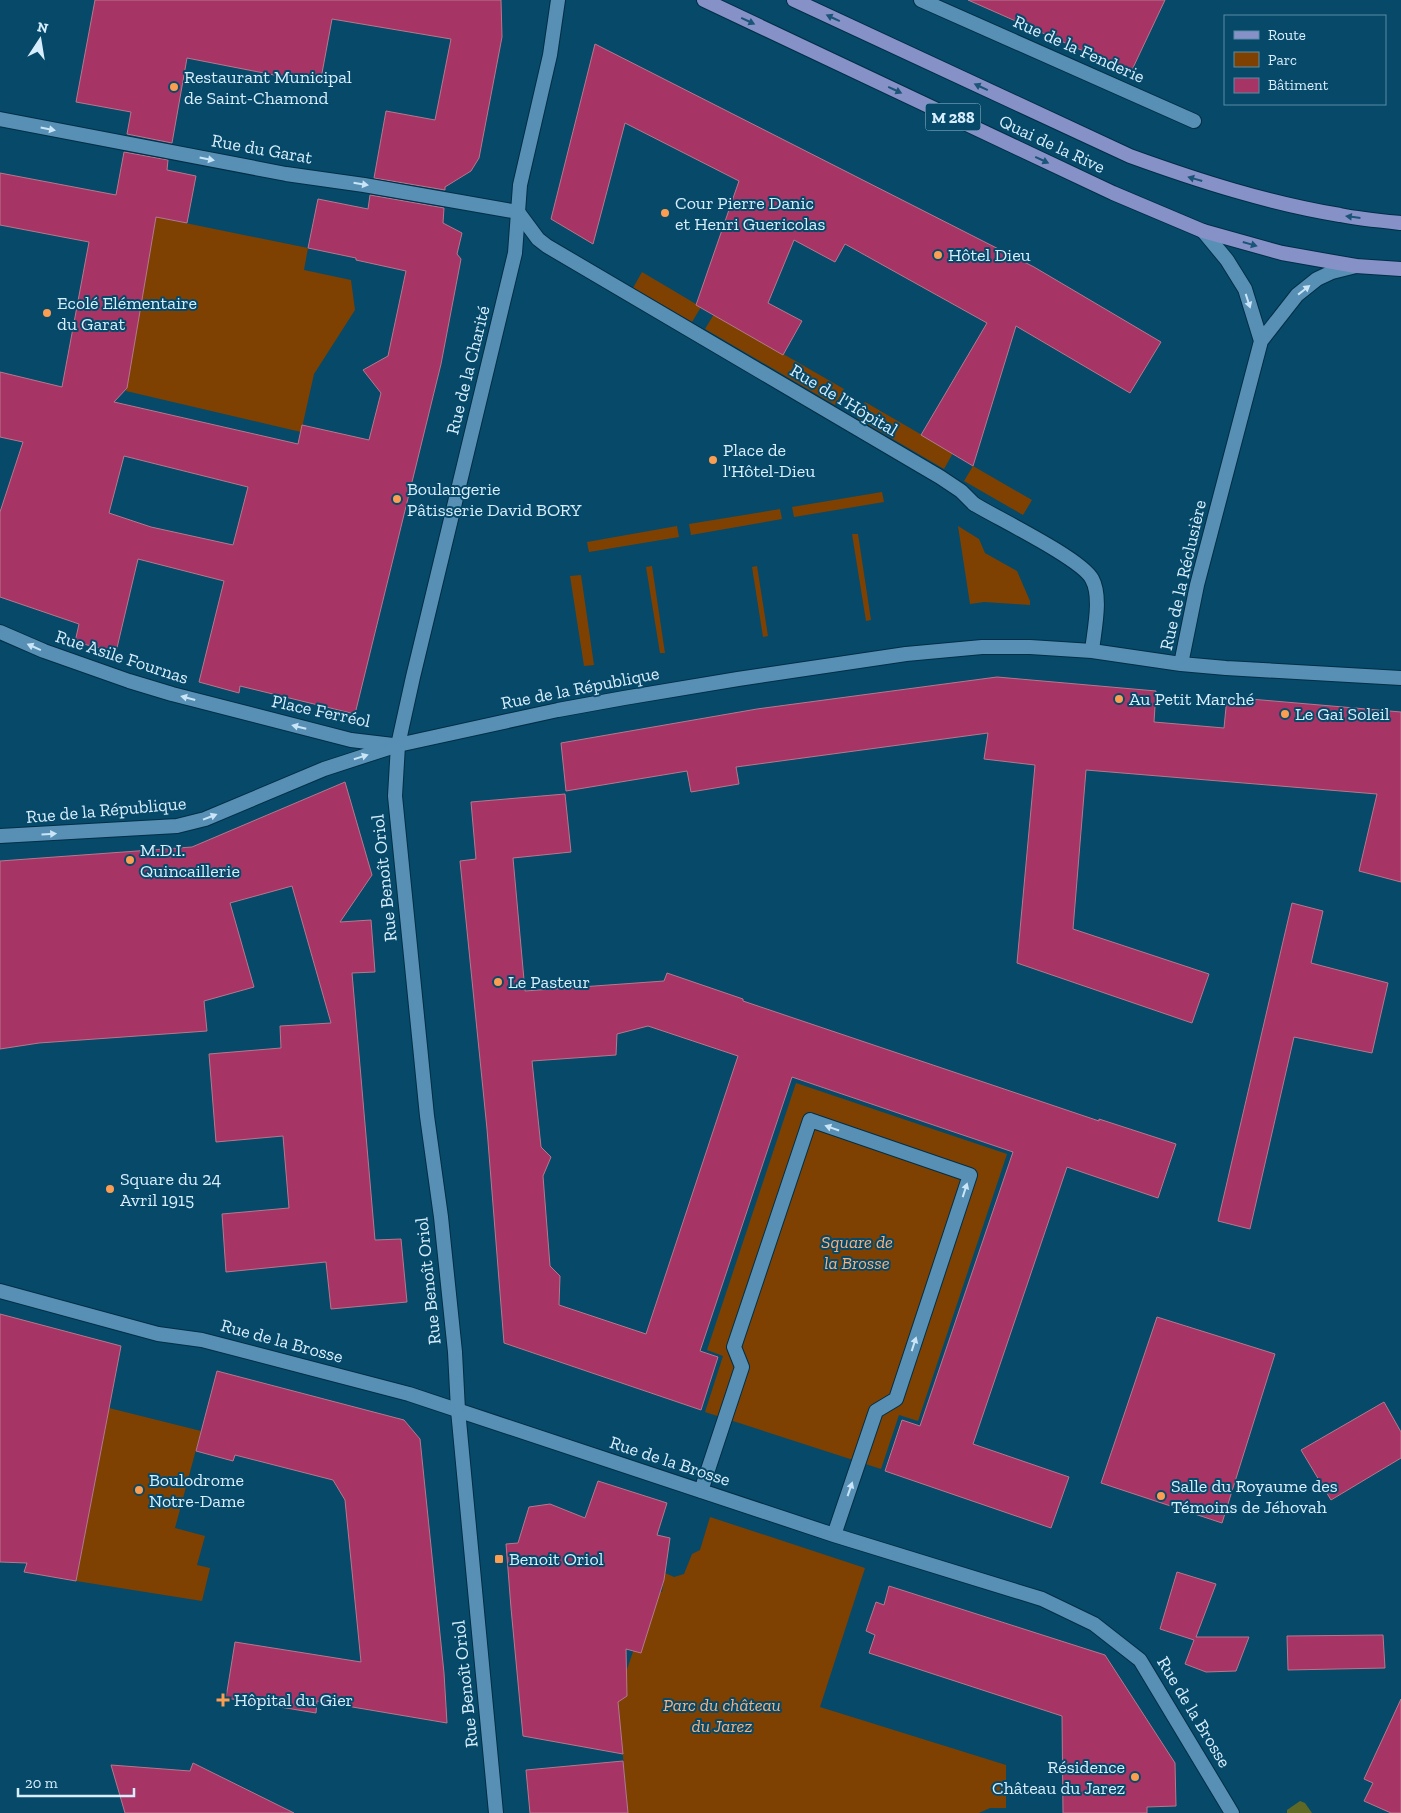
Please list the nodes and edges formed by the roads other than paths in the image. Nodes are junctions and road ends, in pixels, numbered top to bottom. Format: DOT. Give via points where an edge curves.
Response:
graph roads {
  1 [pos="558,0"];
  2 [pos="704,0"];
  3 [pos="794,0"];
  4 [pos="921,0"];
  5 [pos="0,119"];
  6 [pos="1194,121"];
  7 [pos="518,212"];
  8 [pos="1401,223"];
  9 [pos="1203,231"];
  10 [pos="1356,266"];
  11 [pos="1401,269"];
  12 [pos="1261,341"];
  13 [pos="0,632"];
  14 [pos="1092,651"];
  15 [pos="1181,664"];
  16 [pos="1401,678"];
  17 [pos="235,711"];
  18 [pos="398,745"];
  19 [pos="0,836"];
  20 [pos="0,1291"];
  21 [pos="458,1410"];
  22 [pos="701,1491"];
  23 [pos="834,1535"];
  24 [pos="496,1813"];
  25 [pos="1232,1813"];
  1 -- 7 [label="street, Rue de la Charité" via="550,55 520,185"];
  2 -- 9 [label="main road, Quai de la Rive / M 288, one-way" via="1113,193"];
  8 -- 3 [label="main road, Quai de la Rive / M 288, one-way" via="1340,215 1260,198 1130,156"];
  4 -- 6 [label="street, Rue de la Fenderie"];
  5 -- 7 [label="street, Rue du Garat, one-way" via="286,174"];
  7 -- 14 [label="street, Rue de l'Hôpital" via="547,246 940,477 974,504 1067,557 1092,578 1096,593"];
  7 -- 18 [label="street, Rue de la Charité" via="509,281"];
  9 -- 10 [label="main road, Quai de la Rive / M 288, one-way" via="1282,253"];
  9 -- 12 [label="street, one-way" via="1227,260 1244,290"];
  10 -- 11 [label="main road, Quai de la Rive / M 288"];
  12 -- 10 [label="street, one-way" via="1297,295 1317,279"];
  12 -- 15 [label="street, Rue de la Réclusière"];
  17 -- 13 [label="street, Rue Asile Fournas, one-way" via="129,681"];
  14 -- 15 [label="street, Rue de la République"];
  14 -- 18 [label="street, Rue de la République" via="982,647 906,654 624,698"];
  15 -- 16 [label="street, Rue de la Réclusière"];
  18 -- 17 [label="street, Place Ferréol, one-way" via="351,740"];
  19 -- 18 [label="street, Rue de la République, one-way" via="177,826 205,819 324,769"];
  18 -- 21 [label="street, Rue Benoît Oriol" via="396,813 455,1352"];
  20 -- 21 [label="street, Rue de la Brosse" via="158,1334 220,1344"];
  21 -- 22 [label="street, Rue de la Brosse"];
  21 -- 24 [label="street, Rue Benoît Oriol"];
  22 -- 23 [label="street, Rue de la Brosse"];
  23 -- 22 [label="street, one-way" via="876,1411 896,1399 970,1175 810,1120 734,1347 742,1367"];
  23 -- 25 [label="street, Rue de la Brosse" via="1042,1599 1094,1624 1140,1660"];
}
